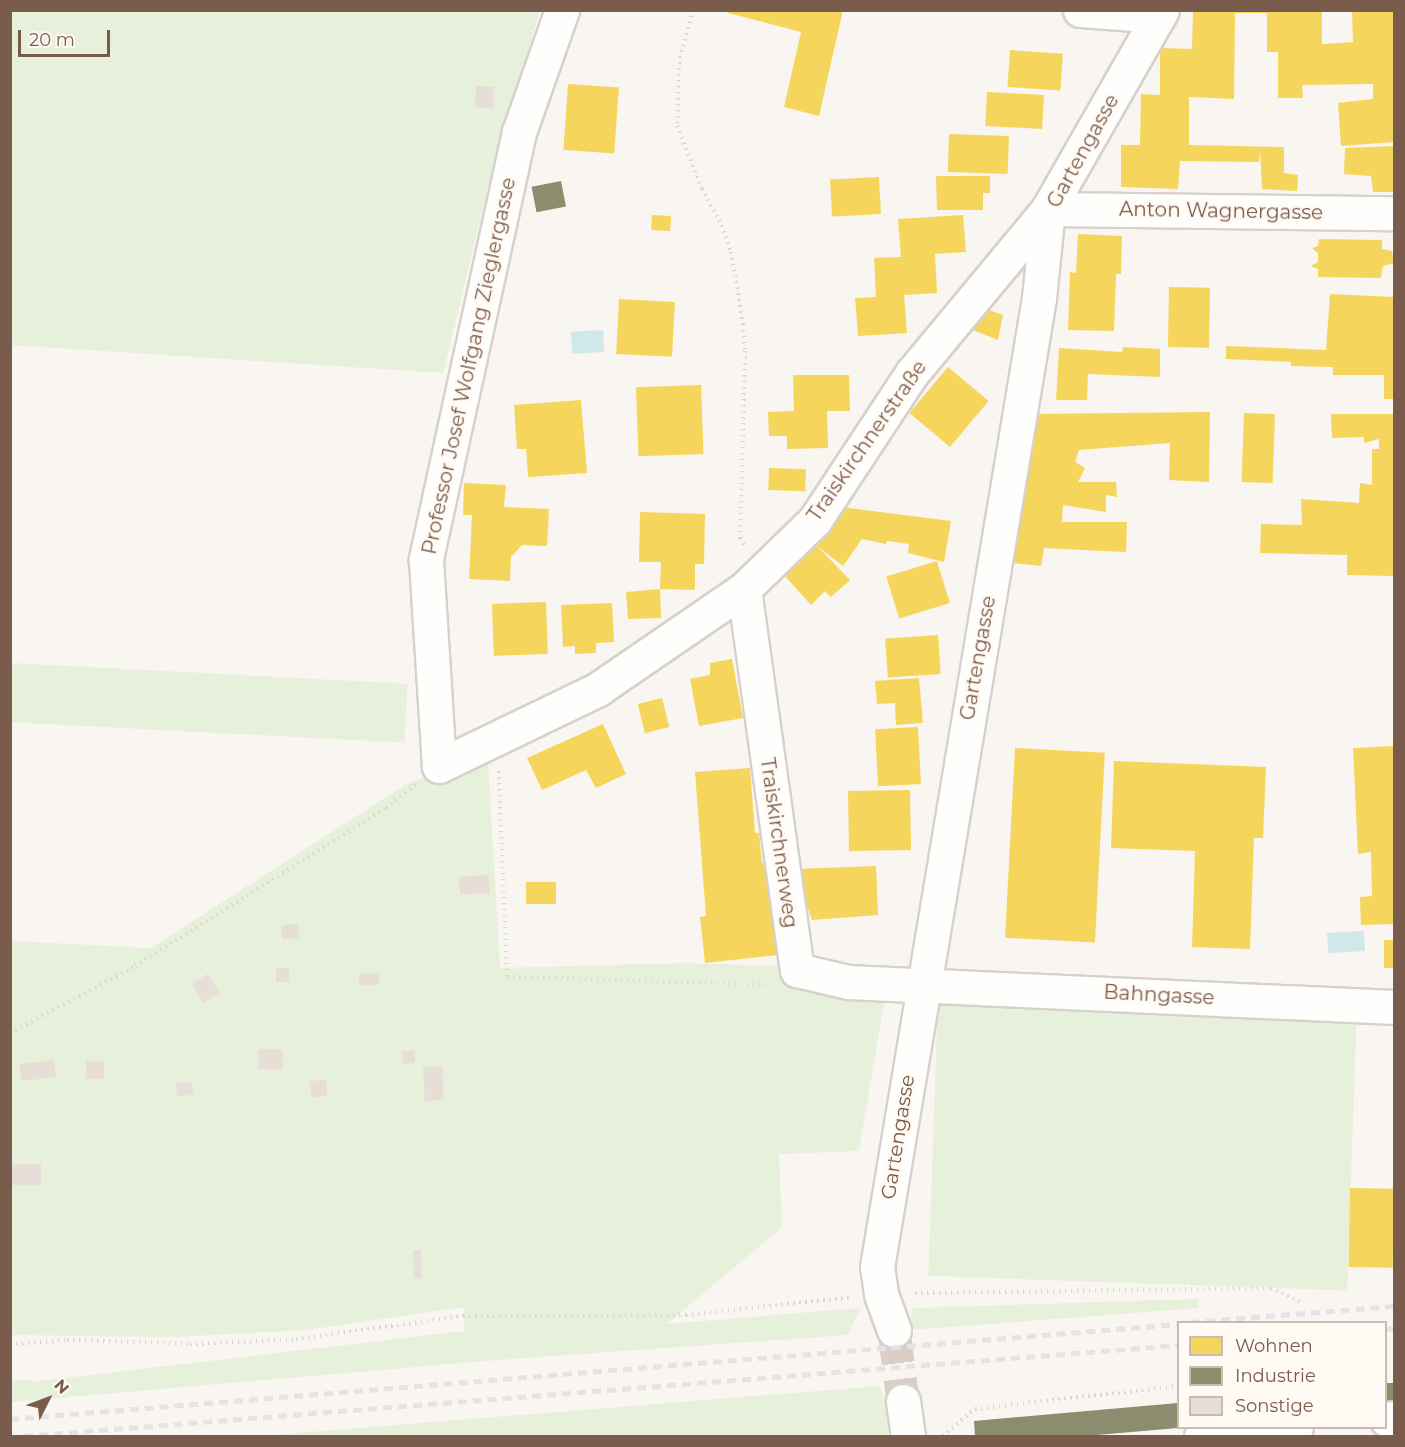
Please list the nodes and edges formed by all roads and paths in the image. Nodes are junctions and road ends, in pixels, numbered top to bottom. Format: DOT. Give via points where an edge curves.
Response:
graph roads {
  1 [pos="562,10"];
  2 [pos="693,10"];
  3 [pos="1080,10"];
  4 [pos="1161,13"];
  5 [pos="1048,209"];
  6 [pos="1395,213"];
  7 [pos="752,582"];
  8 [pos="497,738"];
  9 [pos="439,766"];
  10 [pos="386,808"];
  11 [pos="797,970"];
  12 [pos="924,984"];
  13 [pos="1395,1007"];
  14 [pos="10,1033"];
  15 [pos="881,1293"];
  16 [pos="1301,1302"];
  17 [pos="894,1330"];
  18 [pos="10,1344"];
  19 [pos="1177,1386"];
  20 [pos="903,1401"];
  21 [pos="1285,1429"];
  22 [pos="908,1437"];
  23 [pos="944,1437"];
  24 [pos="1201,1437"];
  1 -- 9 [label="street, Professor Josef Wolfgang Zieglergasse" via="519,132 426,560"];
  2 -- 7 [label="path" via="679,62 677,126 731,252 745,351 740,538"];
  3 -- 4 [label="street"];
  4 -- 5 [label="street, Gartengasse"];
  5 -- 6 [label="street, Anton Wagnergasse"];
  5 -- 7 [label="street, Traiskirchnerstraße" via="912,374 815,520"];
  5 -- 12 [label="street, Gartengasse" via="1039,298"];
  7 -- 8 [label="street, Traiskirchnerstraße" via="598,689"];
  7 -- 11 [label="street, Traiskirchnerweg"];
  8 -- 9 [label="street, Traiskirchnerstraße"];
  8 -- 11 [label="path" via="507,976 775,985"];
  10 -- 14 [label="path" via="135,966"];
  11 -- 12 [label="street" via="848,982"];
  12 -- 13 [label="street, Bahngasse"];
  12 -- 15 [label="street, Gartengasse" via="877,1267"];
  15 -- 16 [label="path" via="1271,1288"];
  15 -- 17 [label="street, Gartengasse"];
  15 -- 18 [label="path" via="686,1315 463,1316 296,1339 190,1344 67,1340"];
  19 -- 23 [label="path" via="975,1409"];
  20 -- 22 [label="street"];
  21 -- 24 [label="street"];
}
